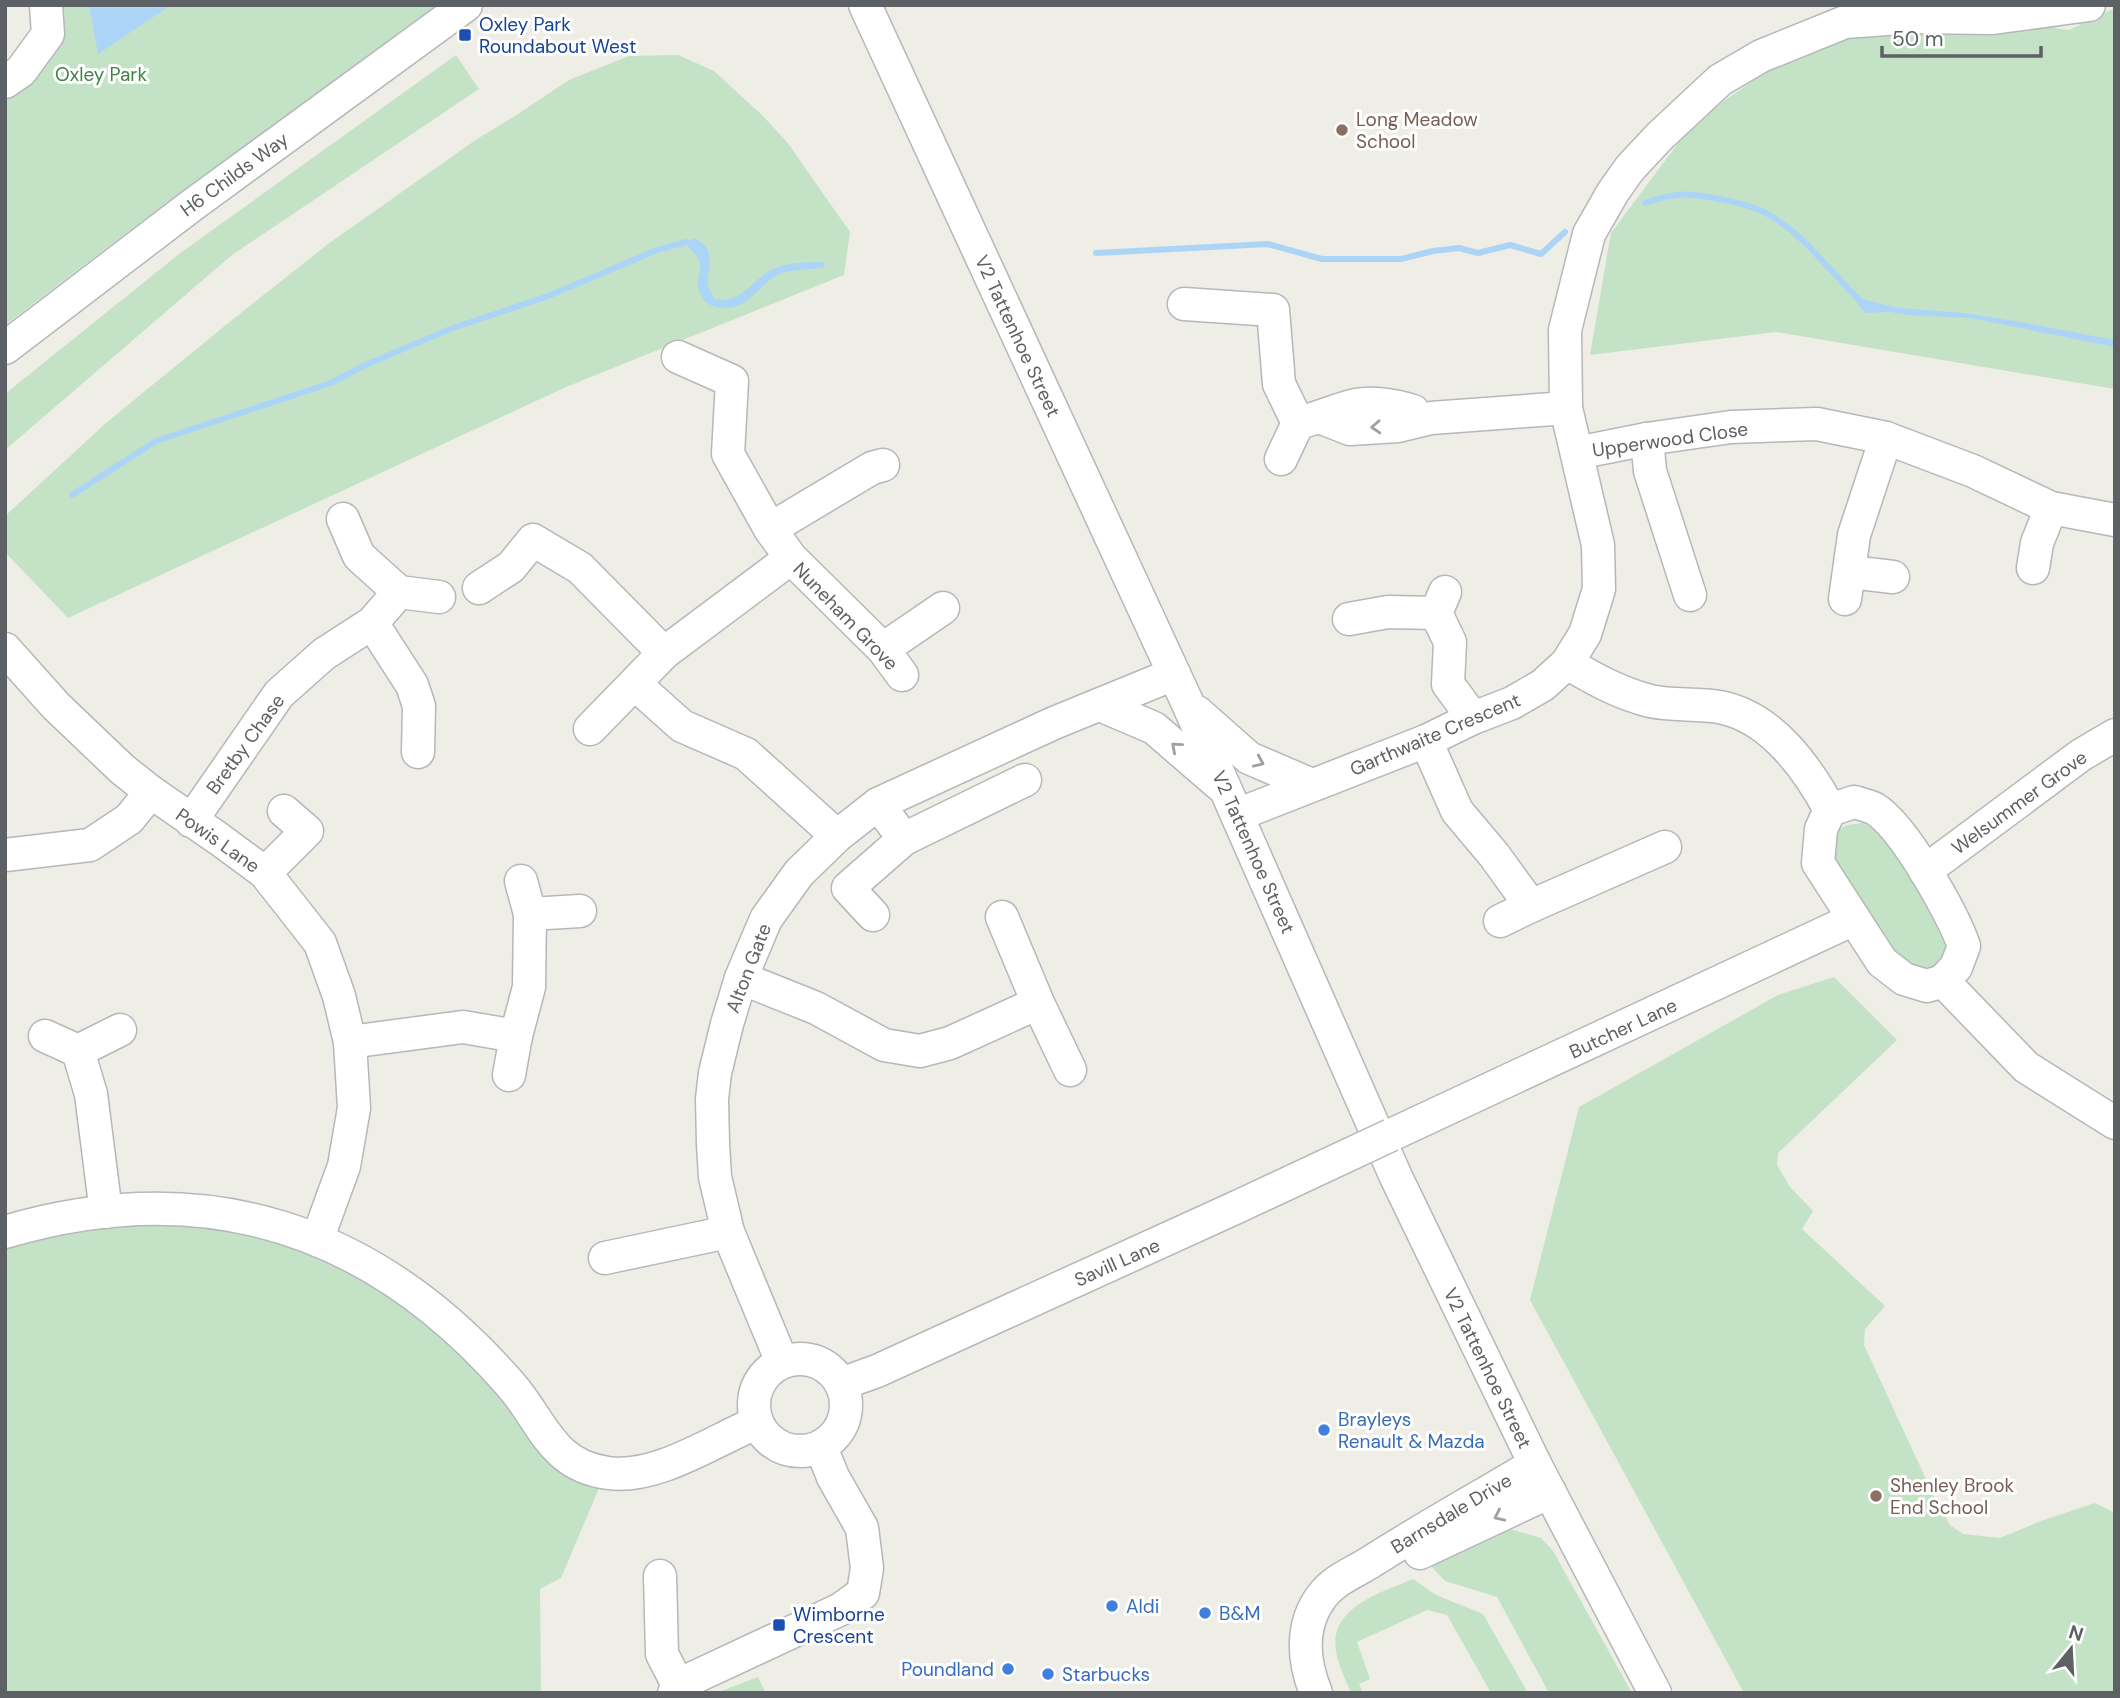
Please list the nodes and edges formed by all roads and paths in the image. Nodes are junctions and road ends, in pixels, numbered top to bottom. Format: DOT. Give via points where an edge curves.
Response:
graph roads {
  1 [pos="46,5"];
  2 [pos="466,5"];
  3 [pos="2089,5"];
  4 [pos="871,17"];
  5 [pos="5,82"];
  6 [pos="1184,304"];
  7 [pos="5,348"];
  8 [pos="678,357"];
  9 [pos="1566,408"];
  10 [pos="1310,421"];
  11 [pos="1886,438"];
  12 [pos="1647,439"];
  13 [pos="1577,453"];
  14 [pos="1281,459"];
  15 [pos="883,465"];
  16 [pos="2051,508"];
  17 [pos="343,519"];
  18 [pos="2115,520"];
  19 [pos="770,529"];
  20 [pos="791,558"];
  21 [pos="2033,568"];
  22 [pos="1893,577"];
  23 [pos="479,588"];
  24 [pos="399,592"];
  25 [pos="1690,595"];
  26 [pos="439,597"];
  27 [pos="943,608"];
  28 [pos="1349,619"];
  29 [pos="372,623"];
  30 [pos="5,649"];
  31 [pos="883,649"];
  32 [pos="664,653"];
  33 [pos="1567,663"];
  34 [pos="902,674"];
  35 [pos="1174,674"];
  36 [pos="636,684"];
  37 [pos="1188,704"];
  38 [pos="1100,705"];
  39 [pos="1473,718"];
  40 [pos="590,729"];
  41 [pos="2115,735"];
  42 [pos="1426,741"];
  43 [pos="418,752"];
  44 [pos="1025,780"];
  45 [pos="1312,785"];
  46 [pos="151,792"];
  47 [pos="1232,803"];
  48 [pos="878,804"];
  49 [pos="1830,810"];
  50 [pos="191,821"];
  51 [pos="305,830"];
  52 [pos="837,836"];
  53 [pos="904,839"];
  54 [pos="1665,847"];
  55 [pos="5,855"];
  56 [pos="1924,871"];
  57 [pos="265,873"];
  58 [pos="521,881"];
  59 [pos="1531,906"];
  60 [pos="580,911"];
  61 [pos="530,914"];
  62 [pos="873,915"];
  63 [pos="1002,917"];
  64 [pos="1854,919"];
  65 [pos="1500,921"];
  66 [pos="741,978"];
  67 [pos="1943,981"];
  68 [pos="1038,1003"];
  69 [pos="120,1030"];
  70 [pos="45,1036"];
  71 [pos="516,1036"];
  72 [pos="350,1042"];
  73 [pos="78,1051"];
  74 [pos="1070,1070"];
  75 [pos="509,1075"];
  76 [pos="2115,1124"];
  77 [pos="1391,1135"];
  78 [pos="106,1212"];
  79 [pos="5,1232"];
  80 [pos="728,1233"];
  81 [pos="317,1240"];
  82 [pos="620,1246"];
  83 [pos="782,1362"];
  84 [pos="841,1384"];
  85 [pos="757,1423"];
  86 [pos="821,1447"];
  87 [pos="1535,1464"];
  88 [pos="1550,1492"];
  89 [pos="1368,1564"];
  90 [pos="660,1576"];
  91 [pos="676,1689"];
  92 [pos="1316,1693"];
  93 [pos="1656,1693"];
  1 -- 5 [label="street" via="48,34 21,71"];
  2 -- 7 [label="street, H6 Childs Way"];
  3 -- 9 [label="street, Garthwaite Crescent" via="1993,18 1845,22 1761,56 1720,80 1630,168 1589,234 1565,330"];
  4 -- 35 [label="street, V2 Tattenhoe Street"];
  6 -- 10 [label="street" via="1273,310 1279,384"];
  8 -- 19 [label="street, Nuneham Grove" via="732,381 728,454"];
  9 -- 10 [label="street" via="1430,418 1396,405 1354,405"];
  9 -- 13 [label="street, Garthwaite Crescent"];
  10 -- 14 [label="street"];
  11 -- 12 [label="street, Upperwood Close" via="1817,424 1731,427"];
  11 -- 16 [label="street, Upperwood Close" via="1973,471"];
  11 -- 22 [label="street" via="1854,535 1847,585"];
  12 -- 13 [label="street, Upperwood Close"];
  12 -- 25 [label="street" via="1650,471"];
  13 -- 33 [label="street, Garthwaite Crescent" via="1598,545 1599,589 1585,634"];
  15 -- 19 [label="street" via="872,467"];
  16 -- 18 [label="street, Upperwood Close"];
  16 -- 21 [label="street"];
  17 -- 24 [label="street" via="359,556"];
  19 -- 20 [label="street, Nuneham Grove"];
  20 -- 31 [label="street, Nuneham Grove"];
  20 -- 32 [label="street, Nuneham Grove"];
  23 -- 32 [label="street" via="511,567 533,540 580,568"];
  24 -- 26 [label="street"];
  24 -- 29 [label="street, Bretby Chase"];
  27 -- 31 [label="street"];
  28 -- 39 [label="street" via="1441,602 1450,642 1448,684"];
  29 -- 43 [label="street" via="419,706"];
  29 -- 50 [label="street, Bretby Chase" via="324,654 279,694"];
  30 -- 46 [label="street, Powis Lane" via="56,706"];
  31 -- 34 [label="street, Nuneham Grove"];
  32 -- 36 [label="street, Nuneham Grove"];
  33 -- 39 [label="street, Garthwaite Crescent" via="1543,685"];
  33 -- 49 [label="street" via="1611,689 1652,701 1721,707 1758,723 1793,753"];
  35 -- 37 [label="street, V2 Tattenhoe Street"];
  35 -- 38 [label="street, Alton Gate"];
  36 -- 40 [label="street, Nuneham Grove"];
  36 -- 52 [label="street" via="682,726 746,754"];
  37 -- 45 [label="street, one-way" via="1249,758"];
  37 -- 47 [label="street, V2 Tattenhoe Street"];
  47 -- 38 [label="street, one-way" via="1154,728"];
  38 -- 48 [label="street, Alton Gate"];
  39 -- 42 [label="street, Garthwaite Crescent"];
  41 -- 56 [label="street, Welsummer Grove"];
  42 -- 45 [label="street, Garthwaite Crescent"];
  42 -- 59 [label="street" via="1457,811"];
  44 -- 53 [label="street"];
  45 -- 47 [label="street, Garthwaite Crescent"];
  46 -- 50 [label="street, Powis Lane"];
  46 -- 55 [label="street" via="129,819 90,845"];
  47 -- 87 [label="street, V2 Tattenhoe Street" via="1396,1177"];
  48 -- 52 [label="street, Alton Gate"];
  48 -- 53 [label="street"];
  49 -- 56 [label="street" via="1854,802 1874,809 1893,825"];
  49 -- 64 [label="street" via="1821,829 1818,863"];
  50 -- 57 [label="street, Powis Lane"];
  51 -- 57 [label="street"];
  52 -- 66 [label="street, Alton Gate" via="799,873 766,919"];
  53 -- 62 [label="street" via="849,888"];
  54 -- 59 [label="street" via="1631,847"];
  56 -- 67 [label="street" via="1956,923 1964,946 1956,967"];
  57 -- 72 [label="street, Powis Lane" via="320,943"];
  58 -- 61 [label="street"];
  59 -- 65 [label="street"];
  60 -- 61 [label="street"];
  61 -- 71 [label="street" via="529,987"];
  63 -- 68 [label="street"];
  64 -- 67 [label="street" via="1882,962 1903,979 1927,986"];
  64 -- 77 [label="street, Butcher Lane"];
  66 -- 68 [label="street" via="816,1008 884,1045 920,1051 950,1043"];
  66 -- 80 [label="street, Alton Gate" via="712,1099 715,1177"];
  67 -- 76 [label="street" via="2026,1067"];
  68 -- 74 [label="street"];
  69 -- 73 [label="street"];
  70 -- 73 [label="street"];
  71 -- 72 [label="street" via="463,1027"];
  71 -- 75 [label="street"];
  72 -- 81 [label="street, Powis Lane" via="354,1108 344,1166"];
  73 -- 78 [label="street" via="91,1094"];
  77 -- 84 [label="street, Savill Lane, bridge"];
  78 -- 79 [label="street"];
  78 -- 81 [label="street" via="200,1210 263,1221"];
  80 -- 82 [label="street"];
  80 -- 83 [label="street, Alton Gate"];
  81 -- 85 [label="street" via="394,1280 440,1314 512,1386 554,1448 575,1462 608,1473 641,1472"];
  83 -- 84 [label="street" via="795,1359 822,1364"];
  83 -- 85 [label="street" via="769,1370 757,1388 753,1409"];
  84 -- 86 [label="street" via="847,1407 844,1419 839,1431"];
  85 -- 86 [label="street" via="776,1446 806,1452"];
  86 -- 91 [label="street" via="862,1528 867,1569 863,1593 841,1609"];
  87 -- 88 [label="street, V2 Tattenhoe Street"];
  87 -- 89 [label="street, Barnsdale Drive"];
  88 -- 89 [label="street, Barnsdale Drive, one-way" via="1412,1557"];
  88 -- 93 [label="street, V2 Tattenhoe Street"];
  89 -- 92 [label="street, Barnsdale Drive" via="1336,1582 1312,1613 1306,1661"];
  90 -- 91 [label="street" via="662,1654"];
}
